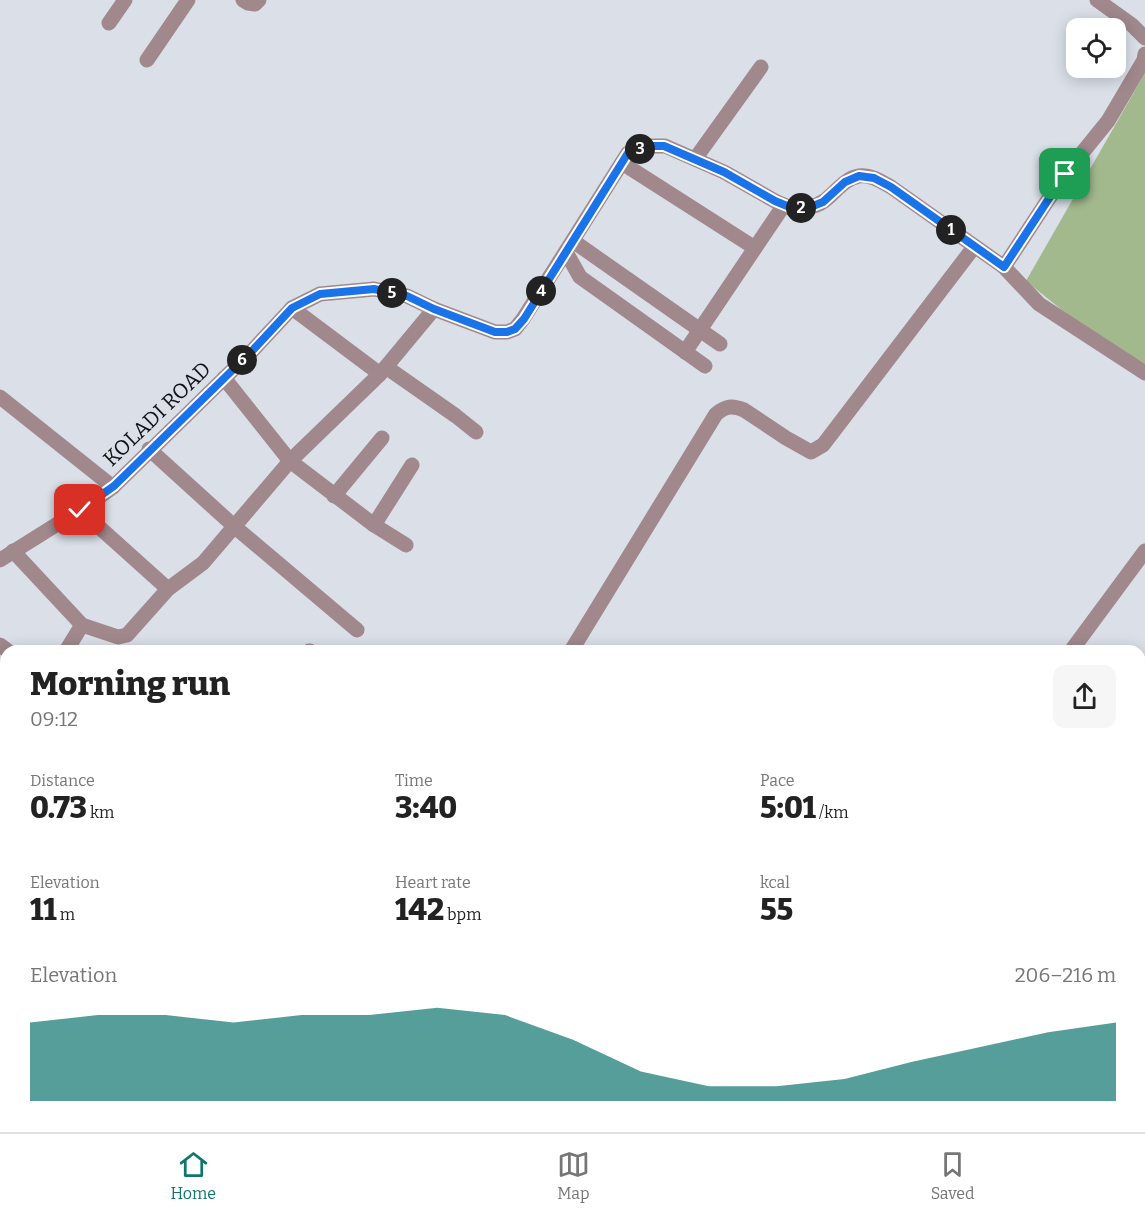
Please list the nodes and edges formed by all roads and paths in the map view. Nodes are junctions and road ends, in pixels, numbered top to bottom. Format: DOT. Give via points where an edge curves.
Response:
graph roads {
  1 [pos="125,0"];
  2 [pos="188,0"];
  3 [pos="243,0"];
  4 [pos="259,0"];
  5 [pos="1097,0"];
  6 [pos="109,23"];
  7 [pos="1145,38"];
  8 [pos="1145,54"];
  9 [pos="147,60"];
  10 [pos="761,67"];
  11 [pos="696,159"];
  12 [pos="622,163"];
  13 [pos="784,205"];
  14 [pos="569,246"];
  15 [pos="755,248"];
  16 [pos="978,249"];
  17 [pos="1004,267"];
  18 [pos="292,308"];
  19 [pos="434,309"];
  20 [pos="700,330"];
  21 [pos="720,344"];
  22 [pos="685,352"];
  23 [pos="705,366"];
  24 [pos="383,370"];
  25 [pos="1145,373"];
  26 [pos="224,378"];
  27 [pos="0,397"];
  28 [pos="476,432"];
  29 [pos="382,438"];
  30 [pos="149,449"];
  31 [pos="290,461"];
  32 [pos="412,465"];
  33 [pos="114,486"];
  34 [pos="334,496"];
  35 [pos="80,510"];
  36 [pos="374,525"];
  37 [pos="235,527"];
  38 [pos="406,545"];
  39 [pos="14,551"];
  40 [pos="1145,551"];
  41 [pos="0,560"];
  42 [pos="168,589"];
  43 [pos="82,625"];
  44 [pos="357,630"];
  45 [pos="70,645"];
  46 [pos="575,645"];
  47 [pos="584,645"];
  48 [pos="1075,645"];
  1 -- 6 [label="street"];
  2 -- 9 [label="street"];
  3 -- 4 [label="street" via="255,4"];
  5 -- 7 [label="street"];
  8 -- 17 [label="street" via="1108,121 1065,174"];
  10 -- 11 [label="street"];
  11 -- 12 [label="street, KOLADI ROAD" via="664,146 648,146 628,153"];
  11 -- 13 [label="street, KOLADI ROAD"];
  12 -- 14 [label="street, KOLADI ROAD"];
  12 -- 15 [label="street"];
  13 -- 15 [label="street"];
  13 -- 16 [label="street, KOLADI ROAD" via="808,208 823,202 845,182 859,176 874,178"];
  14 -- 19 [label="street, KOLADI ROAD" via="515,329 495,332"];
  14 -- 20 [label="street"];
  14 -- 22 [label="street" via="579,277"];
  15 -- 20 [label="street"];
  16 -- 17 [label="street, KOLADI ROAD"];
  16 -- 46 [label="street" via="817,450 811,452 801,447 734,406 716,414"];
  16 -- 47 [label="street" via="816,457 805,458 734,415 722,418"];
  17 -- 25 [label="street, KOLADI ROAD" via="1039,304"];
  18 -- 19 [label="street, KOLADI ROAD" via="320,294 374,289 407,296"];
  18 -- 24 [label="street"];
  18 -- 26 [label="street, KOLADI ROAD"];
  19 -- 24 [label="street"];
  20 -- 21 [label="street"];
  20 -- 22 [label="street"];
  22 -- 23 [label="street"];
  24 -- 28 [label="street"];
  24 -- 31 [label="street"];
  26 -- 30 [label="street, KOLADI ROAD"];
  26 -- 31 [label="street"];
  27 -- 33 [label="street"];
  29 -- 34 [label="street"];
  30 -- 33 [label="street, KOLADI ROAD"];
  30 -- 37 [label="street"];
  31 -- 34 [label="street"];
  31 -- 37 [label="street"];
  32 -- 36 [label="street"];
  33 -- 35 [label="street, KOLADI ROAD"];
  34 -- 36 [label="street"];
  35 -- 39 [label="street, KOLADI ROAD"];
  35 -- 42 [label="street"];
  36 -- 38 [label="street"];
  37 -- 42 [label="street" via="203,563"];
  37 -- 44 [label="street"];
  39 -- 41 [label="street, KOLADI ROAD"];
  39 -- 43 [label="street"];
  40 -- 48 [label="street"];
  42 -- 43 [label="street" via="127,635 118,637"];
  43 -- 45 [label="street"];
}
